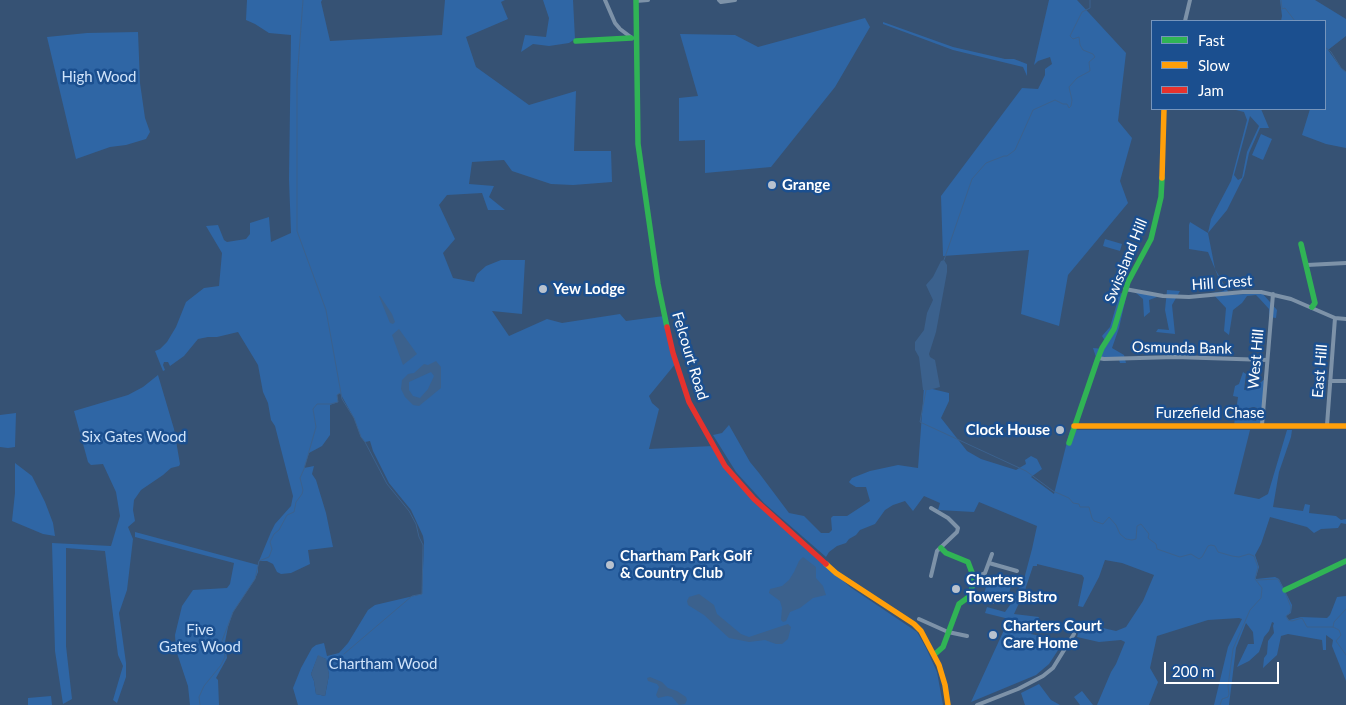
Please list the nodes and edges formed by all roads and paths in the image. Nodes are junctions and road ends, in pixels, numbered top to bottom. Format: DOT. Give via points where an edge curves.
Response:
graph roads {
  1 [pos="605,0"];
  2 [pos="648,0"];
  3 [pos="719,0"];
  4 [pos="735,0"];
  5 [pos="1190,0"];
  6 [pos="636,1"];
  7 [pos="1185,20"];
  8 [pos="634,37"];
  9 [pos="576,40"];
  10 [pos="1164,110"];
  11 [pos="1302,244"];
  12 [pos="1346,263"];
  13 [pos="1307,265"];
  14 [pos="1125,289"];
  15 [pos="1273,294"];
  16 [pos="1312,307"];
  17 [pos="1335,318"];
  18 [pos="1346,319"];
  19 [pos="1098,358"];
  20 [pos="1267,360"];
  21 [pos="1330,381"];
  22 [pos="1346,381"];
  23 [pos="1327,425"];
  24 [pos="1074,426"];
  25 [pos="1262,426"];
  26 [pos="1346,426"];
  27 [pos="1069,443"];
  28 [pos="931,508"];
  29 [pos="941,548"];
  30 [pos="992,554"];
  31 [pos="1346,561"];
  32 [pos="989,563"];
  33 [pos="1017,571"];
  34 [pos="931,576"];
  35 [pos="974,578"];
  36 [pos="1285,590"];
  37 [pos="970,596"];
  38 [pos="992,602"];
  39 [pos="919,619"];
  40 [pos="948,632"];
  41 [pos="1074,634"];
  42 [pos="967,636"];
  43 [pos="935,654"];
  44 [pos="948,705"];
  45 [pos="977,705"];
  1 -- 8 [label="street" via="620,30"];
  2 -- 6 [label="street"];
  3 -- 4 [label="street"];
  5 -- 7 [label="street"];
  6 -- 8 [label="street, Felcourt Road"];
  8 -- 9 [label="street"];
  8 -- 43 [label="street, Felcourt Road" via="638,144 652,249 673,352 689,402 725,466 754,499 836,573 914,624"];
  10 -- 14 [label="street, Swissland Hill" via="1161,188 1156,223"];
  11 -- 13 [label="street"];
  12 -- 13 [label="street"];
  13 -- 16 [label="street" via="1315,303"];
  14 -- 15 [label="street, Hill Crest" via="1189,297 1243,292"];
  14 -- 19 [label="street, Swissland Hill" via="1114,329"];
  15 -- 16 [label="street, Hill Crest"];
  15 -- 20 [label="street, West Hill"];
  16 -- 17 [label="street, Hill Crest"];
  17 -- 18 [label="street, Hill Crest"];
  17 -- 21 [label="street, East Hill"];
  19 -- 20 [label="street, Osmunda Bank"];
  19 -- 24 [label="street, Swissland Hill"];
  20 -- 25 [label="street, West Hill"];
  21 -- 22 [label="street"];
  21 -- 23 [label="street, East Hill"];
  23 -- 25 [label="street, Furzefield Chase"];
  23 -- 26 [label="street, Furzefield Chase"];
  24 -- 25 [label="street, Furzefield Chase"];
  24 -- 27 [label="street, Swissland Hill"];
  28 -- 29 [label="street" via="958,528"];
  29 -- 34 [label="street" via="937,551"];
  29 -- 35 [label="street" via="968,562"];
  30 -- 32 [label="street"];
  31 -- 36 [label="street"];
  32 -- 33 [label="street"];
  32 -- 35 [label="street" via="985,573"];
  35 -- 37 [label="street"];
  37 -- 38 [label="street"];
  37 -- 40 [label="street" via="960,604"];
  39 -- 40 [label="street"];
  40 -- 42 [label="street"];
  40 -- 43 [label="street" via="943,647"];
  41 -- 45 [label="street" via="1053,668 1018,689"];
  43 -- 44 [label="street, Felcourt Road"];
}
